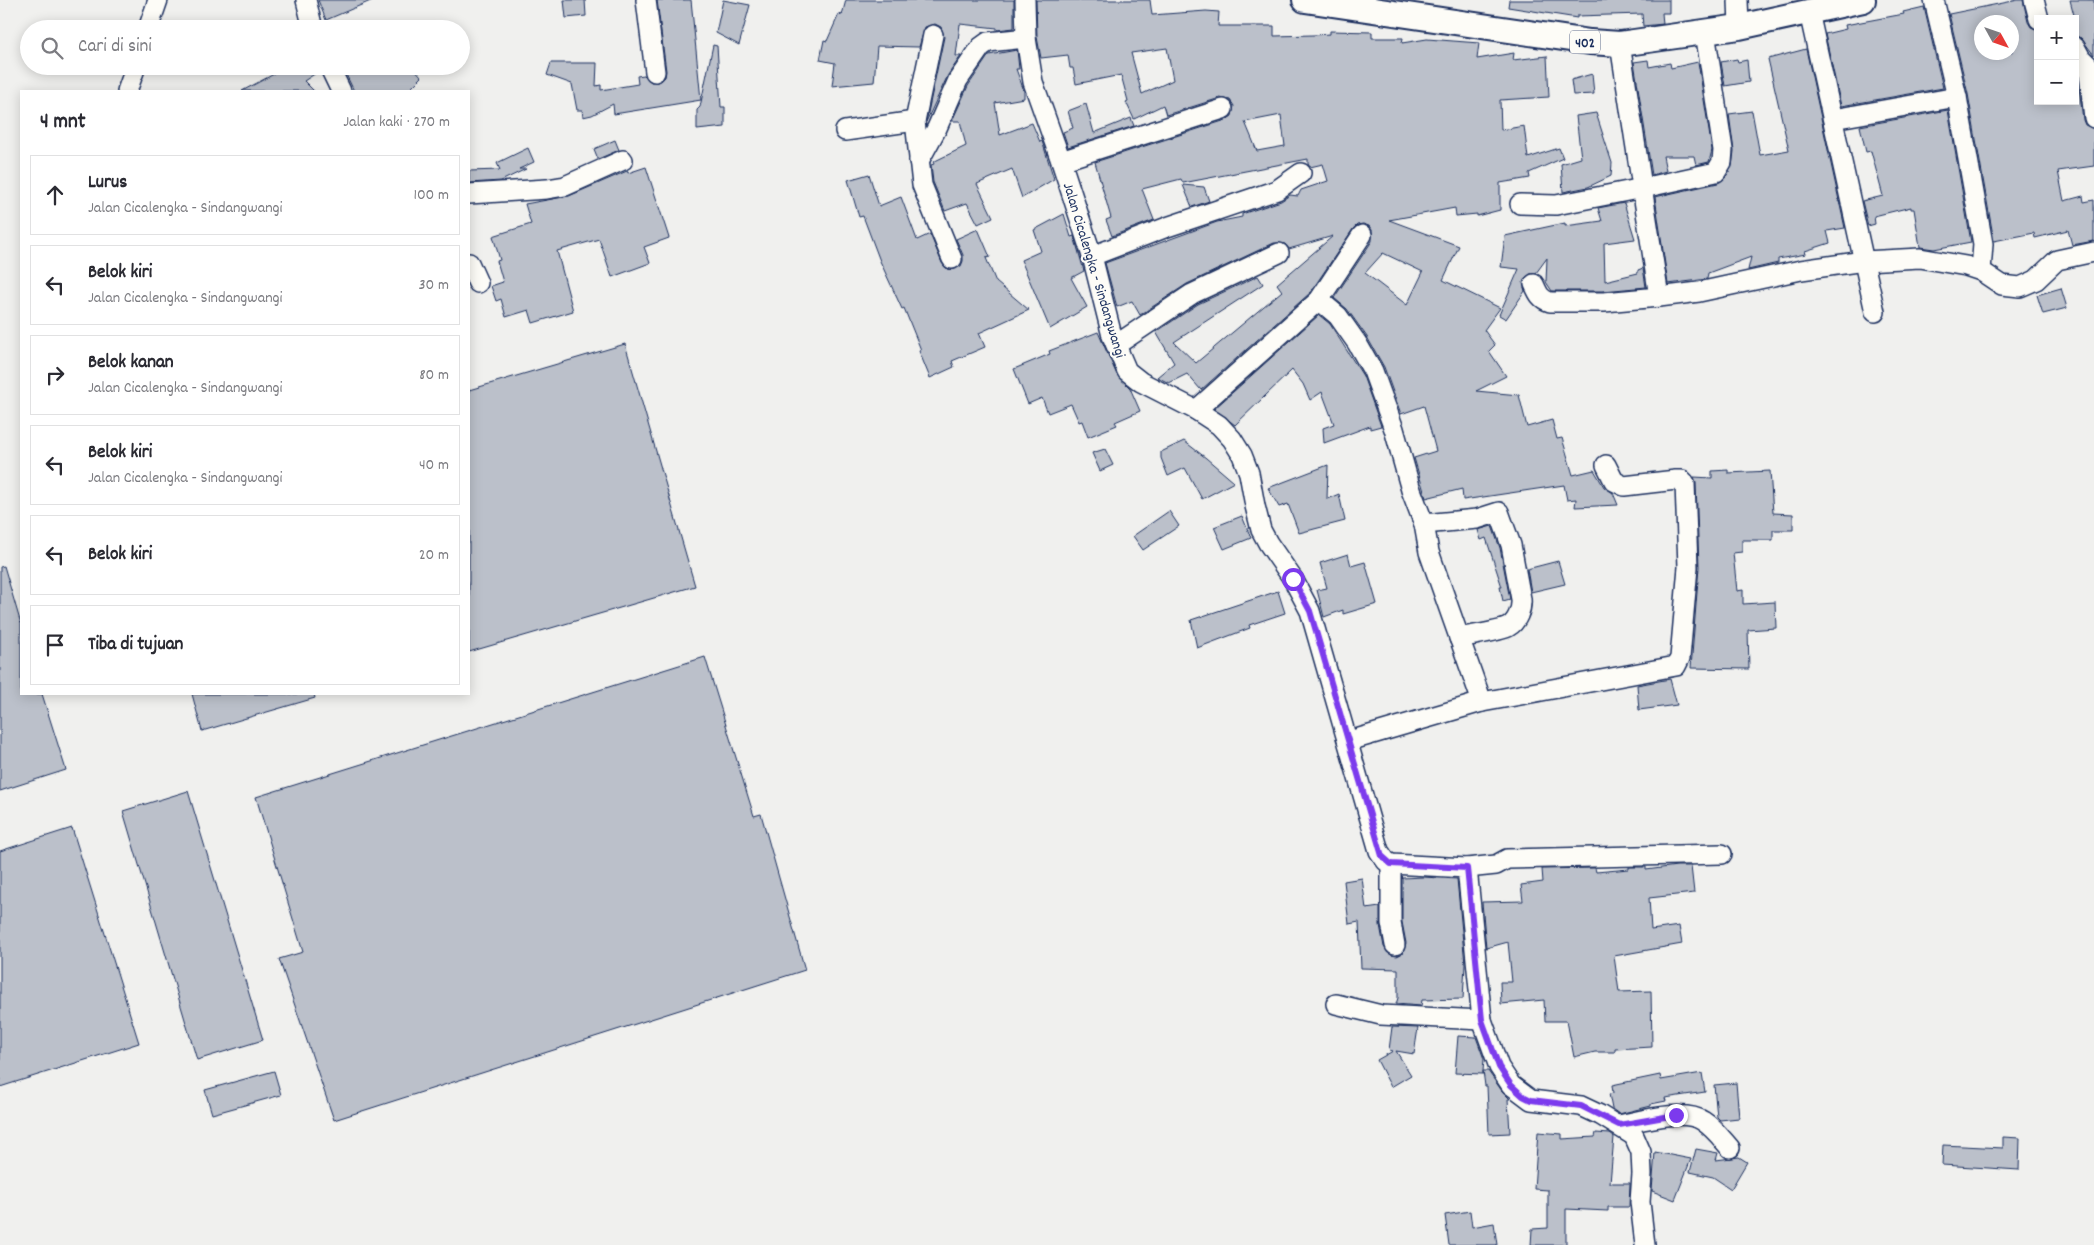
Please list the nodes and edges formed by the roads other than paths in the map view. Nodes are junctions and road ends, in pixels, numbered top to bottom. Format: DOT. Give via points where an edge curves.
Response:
graph roads {
  1 [pos="158,0"];
  2 [pos="306,0"];
  3 [pos="646,0"];
  4 [pos="1025,0"];
  5 [pos="1305,0"];
  6 [pos="1738,0"];
  7 [pos="1863,0"];
  8 [pos="1934,0"];
  9 [pos="2034,0"];
  10 [pos="1809,12"];
  11 [pos="2038,15"];
  12 [pos="151,20"];
  13 [pos="311,20"];
  14 [pos="1739,28"];
  15 [pos="1705,32"];
  16 [pos="933,34"];
  17 [pos="1026,38"];
  18 [pos="1620,44"];
  19 [pos="2079,54"];
  20 [pos="655,72"];
  21 [pos="133,75"];
  22 [pos="333,75"];
  23 [pos="127,90"];
  24 [pos="341,90"];
  25 [pos="1957,97"];
  26 [pos="1223,109"];
  27 [pos="2094,118"];
  28 [pos="1834,119"];
  29 [pos="916,121"];
  30 [pos="845,131"];
  31 [pos="623,160"];
  32 [pos="919,161"];
  33 [pos="1062,161"];
  34 [pos="1301,173"];
  35 [pos="1643,188"];
  36 [pos="470,194"];
  37 [pos="1520,204"];
  38 [pos="1362,236"];
  39 [pos="2094,252"];
  40 [pos="1279,254"];
  41 [pos="1092,256"];
  42 [pos="952,259"];
  43 [pos="1864,261"];
  44 [pos="470,265"];
  45 [pos="1981,271"];
  46 [pos="478,283"];
  47 [pos="1534,284"];
  48 [pos="1659,297"];
  49 [pos="1319,300"];
  50 [pos="1875,312"];
  51 [pos="1116,345"];
  52 [pos="1196,410"];
  53 [pos="1606,465"];
  54 [pos="1424,524"];
  55 [pos="1459,638"];
  56 [pos="1482,702"];
  57 [pos="1349,741"];
  58 [pos="1722,854"];
  59 [pos="1391,864"];
  60 [pos="1467,868"];
  61 [pos="1395,945"];
  62 [pos="1336,1004"];
  63 [pos="1482,1020"];
  64 [pos="1619,1125"];
  65 [pos="1730,1148"];
  66 [pos="1646,1245"];
  1 -- 12 [label="street"];
  2 -- 13 [label="street"];
  3 -- 20 [label="street"];
  4 -- 17 [label="street, Jalan Cicalengka - Sindangwangi"];
  5 -- 18 [label="main road, 402"];
  6 -- 14 [label="street"];
  7 -- 10 [label="main road, 402"];
  8 -- 25 [label="street"];
  9 -- 11 [label="street"];
  10 -- 14 [label="main road, 402"];
  10 -- 28 [label="street"];
  14 -- 15 [label="main road, 402"];
  15 -- 18 [label="main road, 402"];
  15 -- 35 [label="street" via="1723,150 1722,162 1716,172 1709,175"];
  16 -- 29 [label="street"];
  17 -- 32 [label="street" via="988,42 981,47 958,80"];
  17 -- 33 [label="street, Jalan Cicalengka - Sindangwangi" via="1033,82"];
  18 -- 35 [label="street"];
  19 -- 27 [label="street" via="2088,65"];
  21 -- 23 [label="street"];
  22 -- 24 [label="street"];
  25 -- 28 [label="street"];
  25 -- 45 [label="street" via="1983,244"];
  26 -- 33 [label="street"];
  28 -- 43 [label="street"];
  29 -- 30 [label="street"];
  29 -- 32 [label="street"];
  31 -- 36 [label="street" via="565,186"];
  32 -- 42 [label="street" via="922,184"];
  33 -- 41 [label="street, Jalan Cicalengka - Sindangwangi"];
  34 -- 41 [label="street" via="1277,190"];
  35 -- 37 [label="street" via="1556,205"];
  35 -- 48 [label="street"];
  38 -- 49 [label="street"];
  39 -- 45 [label="street" via="2056,260 2036,280 2020,287 2002,285"];
  40 -- 51 [label="street" via="1192,294"];
  41 -- 51 [label="street, Jalan Cicalengka - Sindangwangi"];
  43 -- 45 [label="street" via="1920,258"];
  43 -- 48 [label="street"];
  43 -- 50 [label="street"];
  44 -- 46 [label="street"];
  47 -- 48 [label="street" via="1543,300 1550,302"];
  49 -- 52 [label="street"];
  49 -- 54 [label="street" via="1338,316 1374,371"];
  51 -- 52 [label="street, Jalan Cicalengka - Sindangwangi" via="1132,377"];
  52 -- 57 [label="street, Jalan Cicalengka - Sindangwangi" via="1218,425 1242,455 1261,530 1310,611"];
  53 -- 56 [label="street" via="1614,481 1624,486 1676,480 1685,483 1688,567 1678,663 1674,667"];
  54 -- 55 [label="street" via="1429,552"];
  54 -- 55 [label="street" via="1478,519 1499,512 1511,545 1522,607 1519,613 1508,627"];
  55 -- 56 [label="street"];
  56 -- 57 [label="street"];
  57 -- 59 [label="street, Jalan Cicalengka - Sindangwangi" via="1379,851"];
  58 -- 60 [label="street" via="1507,859 1496,865"];
  59 -- 60 [label="street"];
  59 -- 61 [label="street" via="1390,923"];
  60 -- 63 [label="street"];
  62 -- 63 [label="street" via="1381,1015"];
  63 -- 64 [label="street" via="1499,1067 1523,1096 1531,1100 1581,1106"];
  64 -- 65 [label="street" via="1676,1115 1690,1116 1702,1119"];
  64 -- 66 [label="street" via="1634,1136 1641,1152 1640,1202"];
}
